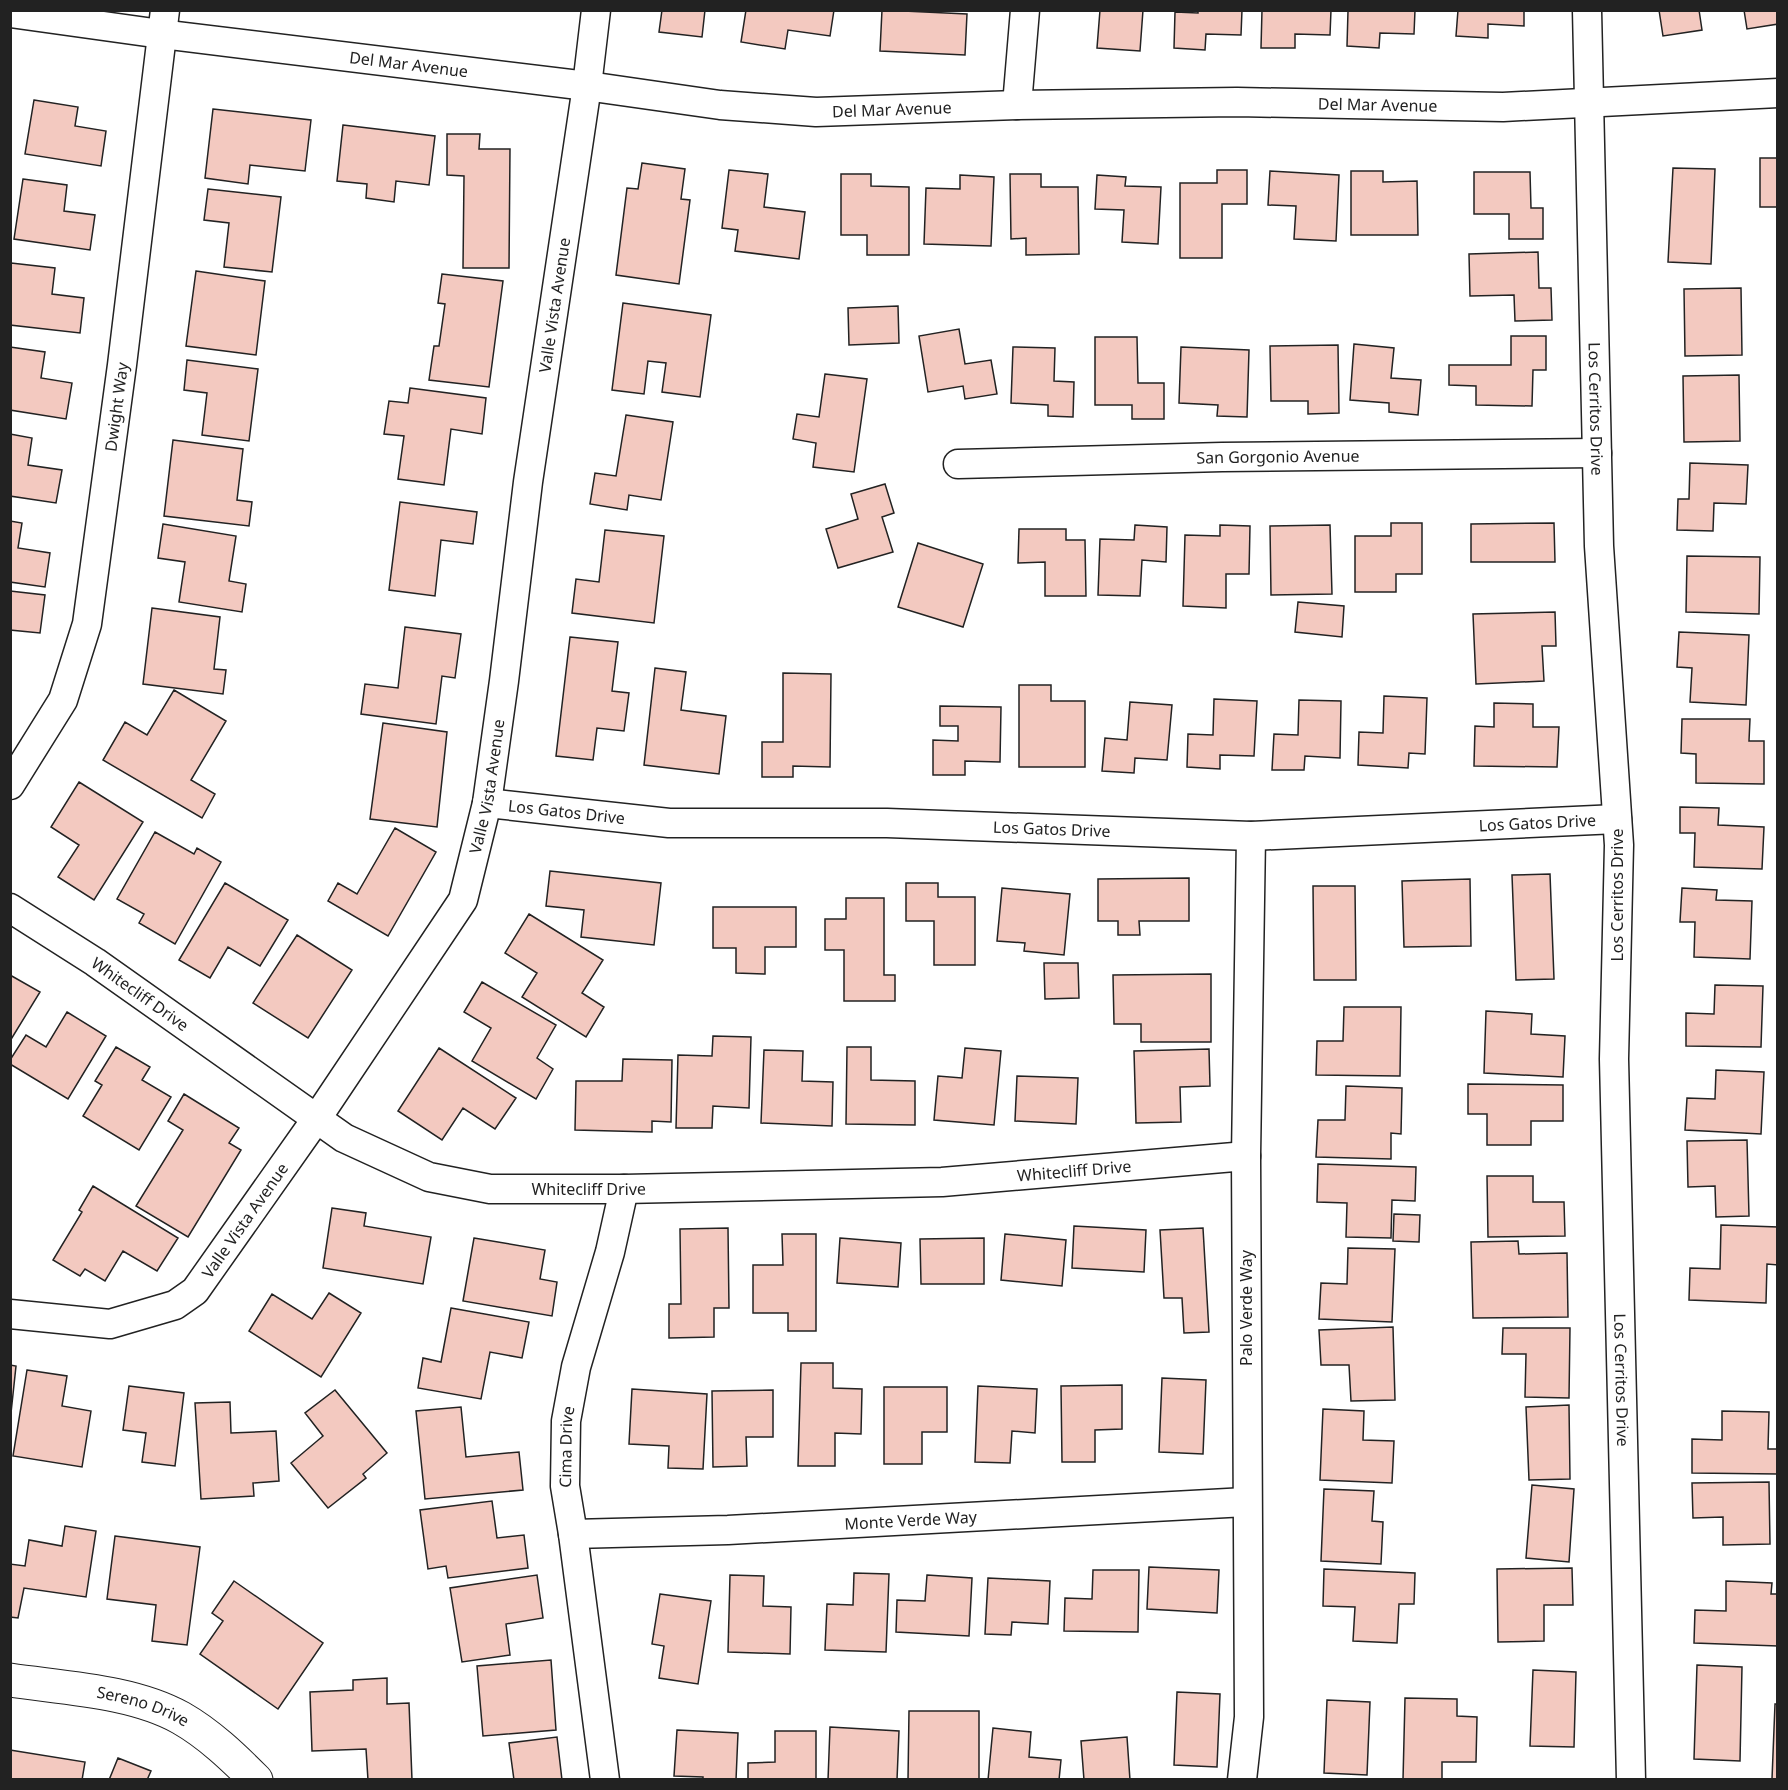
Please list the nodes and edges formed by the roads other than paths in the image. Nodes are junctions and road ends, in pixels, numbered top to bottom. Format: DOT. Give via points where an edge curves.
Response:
graph roads {
  1 [pos="596,10"];
  2 [pos="1025,10"];
  3 [pos="1587,10"];
  4 [pos="10,13"];
  5 [pos="163,22"];
  6 [pos="587,86"];
  7 [pos="1778,93"];
  8 [pos="1588,103"];
  9 [pos="1017,105"];
  10 [pos="1597,453"];
  11 [pos="958,464"];
  12 [pos="10,785"];
  13 [pos="487,803"];
  14 [pos="1617,819"];
  15 [pos="1251,836"];
  16 [pos="10,908"];
  17 [pos="317,1118"];
  18 [pos="1246,1156"];
  19 [pos="624,1189"];
  20 [pos="10,1314"];
  21 [pos="1246,1502"];
  22 [pos="573,1534"];
  23 [pos="10,1680"];
  24 [pos="256,1779"];
  25 [pos="605,1779"];
  26 [pos="1242,1779"];
  27 [pos="1631,1779"];
  1 -- 6 [label="street, Valle Vista Avenue"];
  2 -- 9 [label="street"];
  3 -- 8 [label="street, Los Cerritos Drive"];
  4 -- 5 [label="street, Del Mar Avenue"];
  5 -- 6 [label="street, Del Mar Avenue"];
  5 -- 12 [label="street, Dwight Way" via="87,624 63,700"];
  6 -- 9 [label="street, Del Mar Avenue" via="720,105 816,112"];
  6 -- 13 [label="street, Valle Vista Avenue" via="528,482"];
  7 -- 8 [label="street, Del Mar Avenue"];
  8 -- 9 [label="street, Del Mar Avenue" via="1503,107 1237,102"];
  8 -- 10 [label="street, Los Cerritos Drive"];
  10 -- 11 [label="street, San Gorgonio Avenue"];
  10 -- 14 [label="street, Los Cerritos Drive" via="1599,546"];
  13 -- 15 [label="street, Los Gatos Drive" via="669,823 887,824"];
  13 -- 17 [label="street, Valle Vista Avenue" via="463,900"];
  14 -- 15 [label="street, Los Gatos Drive"];
  14 -- 27 [label="street, Los Cerritos Drive" via="1614,1059"];
  15 -- 18 [label="street, Palo Verde Way"];
  16 -- 17 [label="street, Whitecliff Drive"];
  17 -- 19 [label="street, Whitecliff Drive" via="344,1138 429,1177 490,1189"];
  17 -- 20 [label="street, Valle Vista Avenue" via="195,1291 175,1305 110,1324"];
  18 -- 19 [label="street, Whitecliff Drive" via="942,1182"];
  18 -- 21 [label="street, Palo Verde Way"];
  19 -- 22 [label="street, Cima Drive" via="576,1366 566,1422 565,1486"];
  21 -- 22 [label="street, Monte Verde Way" via="728,1530"];
  21 -- 26 [label="street, Palo Verde Way" via="1249,1717"];
  22 -- 25 [label="street, Cima Drive"];
  23 -- 24 [label="street, Sereno Drive" via="107,1694 171,1714 212,1739"];
}
